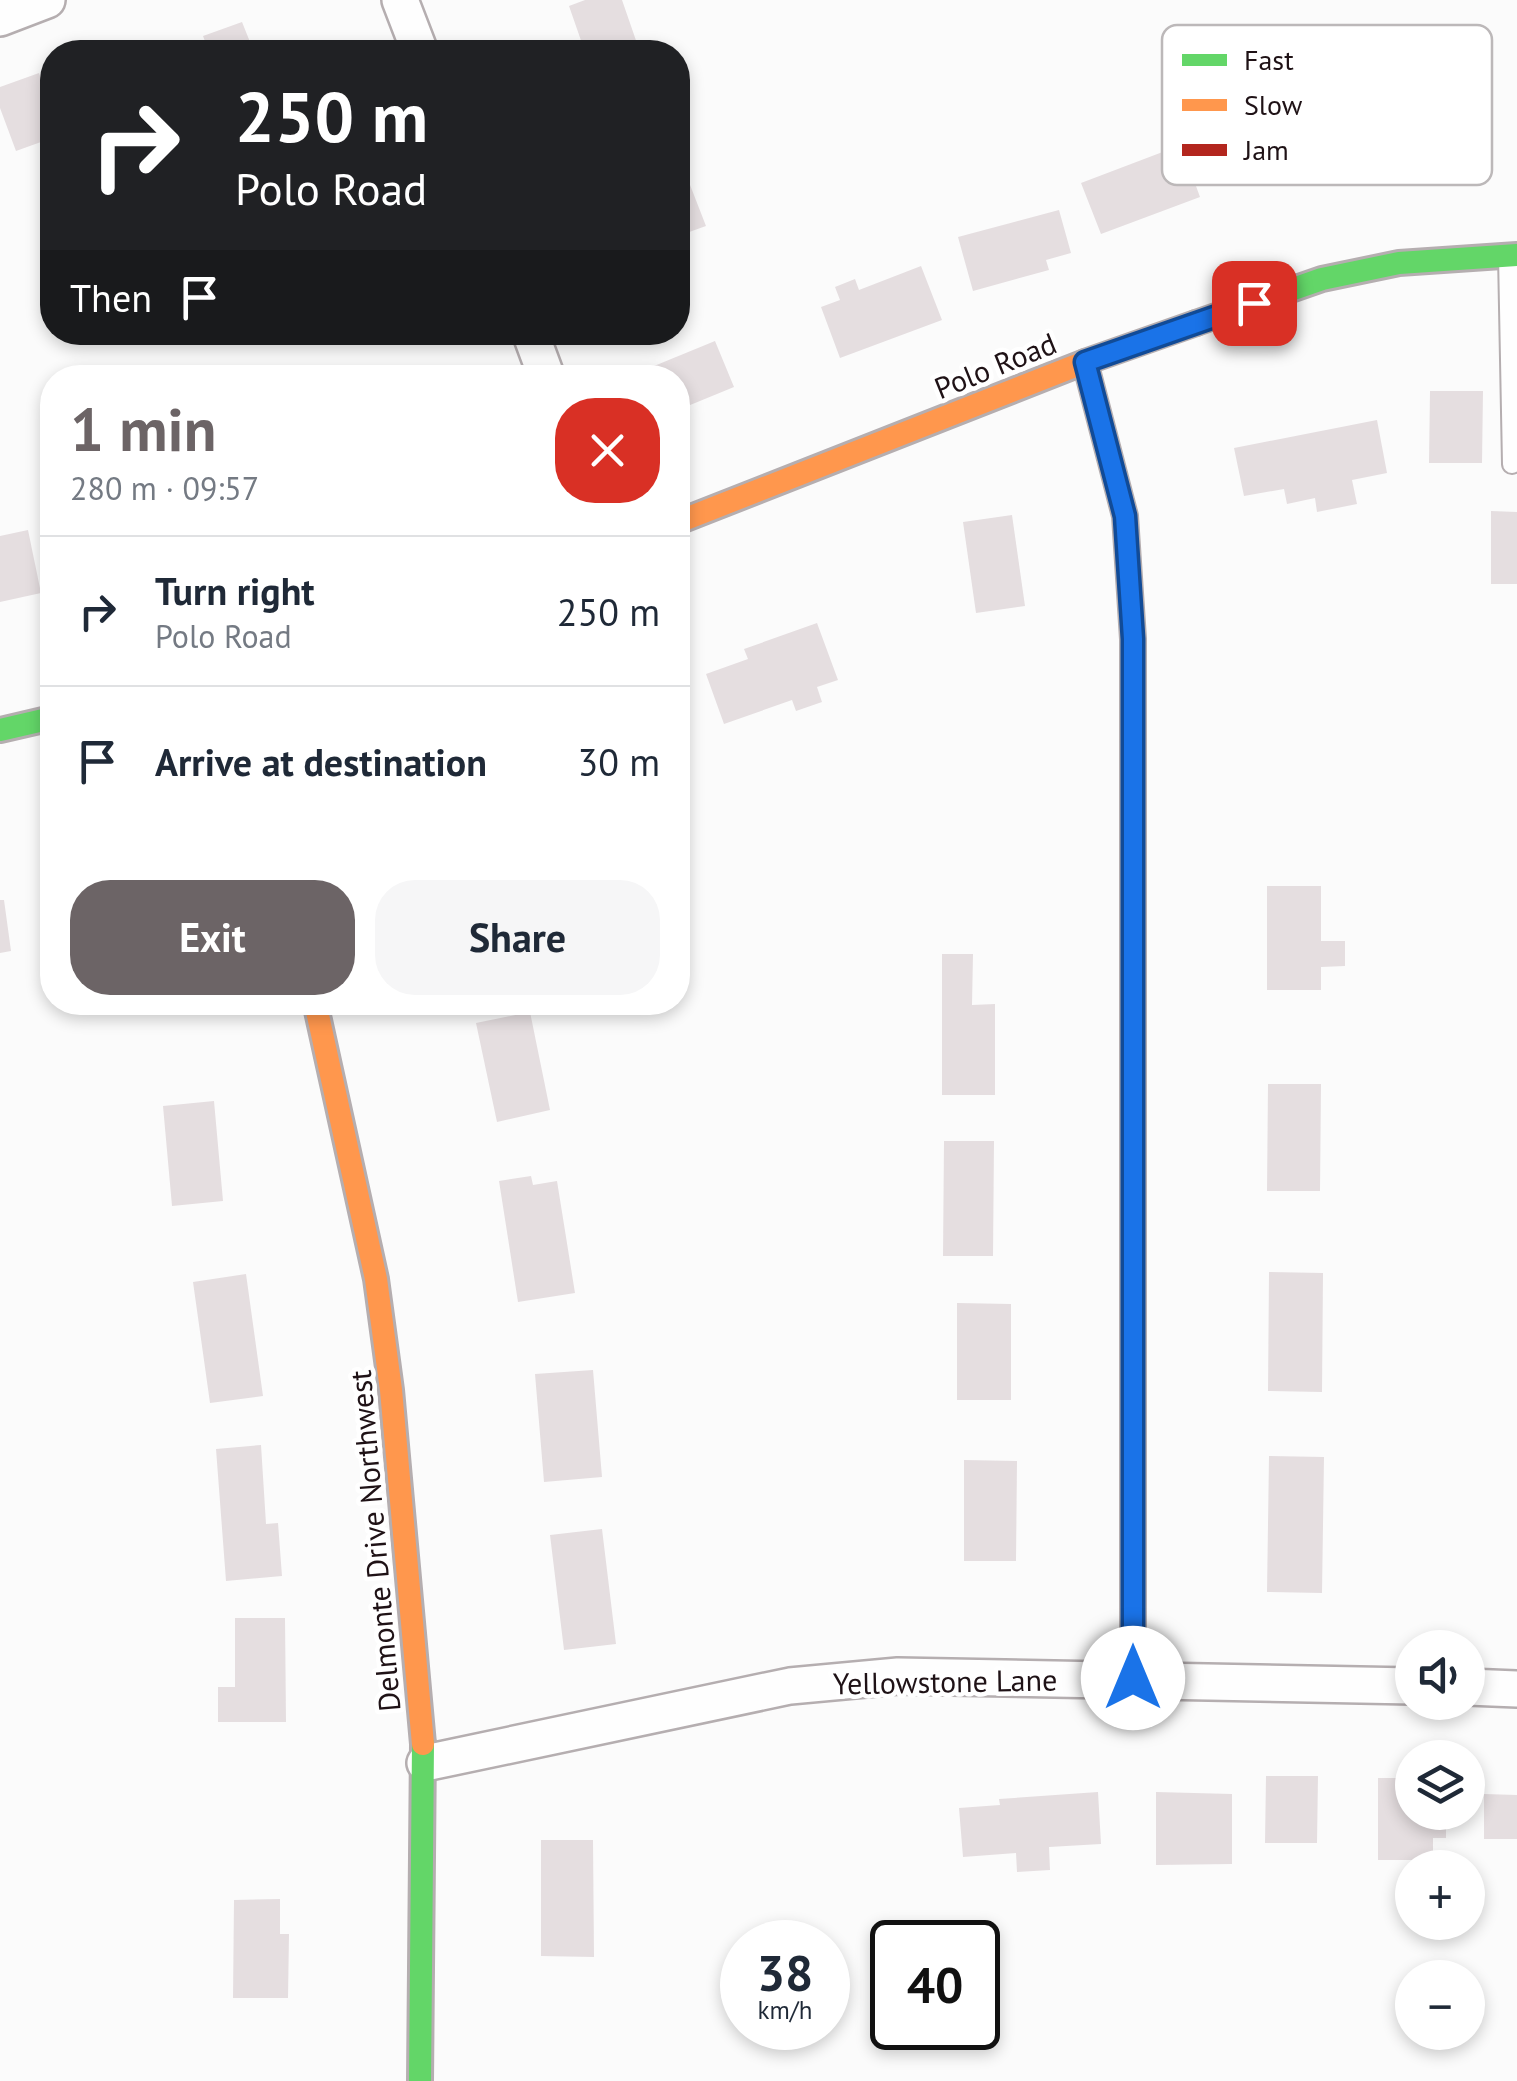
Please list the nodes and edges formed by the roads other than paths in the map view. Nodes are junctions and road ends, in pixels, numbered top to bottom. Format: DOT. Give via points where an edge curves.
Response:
graph roads {
  1 [pos="47,0"];
  2 [pos="400,0"];
  3 [pos="0,18"];
  4 [pos="415,40"];
  5 [pos="1512,255"];
  6 [pos="1085,362"];
  7 [pos="1512,464"];
  8 [pos="690,517"];
  9 [pos="40,721"];
  10 [pos="0,730"];
  11 [pos="318,1015"];
  12 [pos="1133,1678"];
  13 [pos="1395,1686"];
  14 [pos="1485,1688"];
  15 [pos="1517,1689"];
  16 [pos="425,1763"];
  17 [pos="420,2081"];
  1 -- 3 [label="street"];
  2 -- 4 [label="street"];
  5 -- 6 [label="street, Polo Road" via="1398,263 1322,279"];
  5 -- 7 [label="lane"];
  6 -- 8 [label="street, Polo Road"];
  6 -- 12 [label="street" via="1125,516 1133,639"];
  9 -- 10 [label="street"];
  11 -- 16 [label="street, Delmonte Drive Northwest" via="376,1279"];
  12 -- 13 [label="street, Yellowstone Lane"];
  12 -- 16 [label="street, Yellowstone Lane" via="898,1676 790,1686"];
  14 -- 15 [label="street"];
  16 -- 17 [label="street, Delmonte Drive Northwest"];
}
